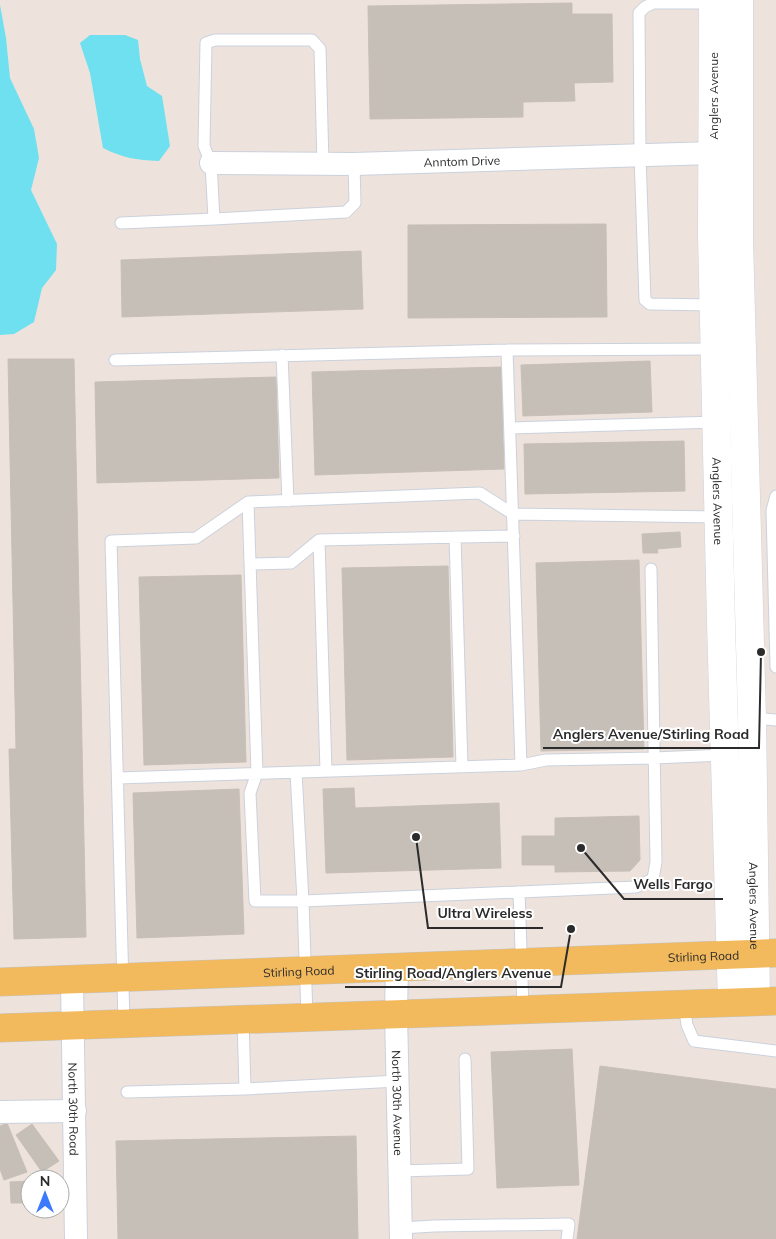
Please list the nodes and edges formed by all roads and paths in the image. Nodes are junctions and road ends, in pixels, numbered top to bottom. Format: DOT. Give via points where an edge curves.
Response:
graph roads {
  1 [pos="722,1"];
  2 [pos="713,153"];
  3 [pos="640,156"];
  4 [pos="211,163"];
  5 [pos="323,164"];
  6 [pos="354,164"];
  7 [pos="214,219"];
  8 [pos="120,223"];
  9 [pos="714,306"];
  10 [pos="715,349"];
  11 [pos="508,350"];
  12 [pos="282,355"];
  13 [pos="115,360"];
  14 [pos="743,384"];
  15 [pos="717,422"];
  16 [pos="510,428"];
  17 [pos="776,496"];
  18 [pos="288,500"];
  19 [pos="248,502"];
  20 [pos="513,514"];
  21 [pos="719,517"];
  22 [pos="514,536"];
  23 [pos="455,537"];
  24 [pos="319,540"];
  25 [pos="250,564"];
  26 [pos="651,569"];
  27 [pos="776,667"];
  28 [pos="764,719"];
  29 [pos="724,755"];
  30 [pos="654,758"];
  31 [pos="521,765"];
  32 [pos="462,766"];
  33 [pos="326,771"];
  34 [pos="296,772"];
  35 [pos="257,773"];
  36 [pos="118,778"];
  37 [pos="519,892"];
  38 [pos="303,901"];
  39 [pos="754,954"];
  40 [pos="522,962"];
  41 [pos="397,967"];
  42 [pos="306,970"];
  43 [pos="123,977"];
  44 [pos="72,980"];
  45 [pos="0,982"];
  46 [pos="755,1001"];
  47 [pos="684,1004"];
  48 [pos="523,1009"];
  49 [pos="396,1014"];
  50 [pos="307,1016"];
  51 [pos="243,1018"];
  52 [pos="124,1023"];
  53 [pos="74,1025"];
  54 [pos="0,1028"];
  55 [pos="776,1051"];
  56 [pos="465,1059"];
  57 [pos="398,1081"];
  58 [pos="246,1089"];
  59 [pos="127,1092"];
  60 [pos="75,1111"];
  61 [pos="0,1112"];
  62 [pos="400,1171"];
  63 [pos="401,1234"];
  64 [pos="76,1239"];
  65 [pos="567,1239"];
  1 -- 2 [label="street, Anglers Avenue"];
  1 -- 3 [label="lane" via="653,3 639,13"];
  1 -- 14 [label="street, Anglers Avenue" via="739,240"];
  2 -- 3 [label="street, Anntom Drive"];
  2 -- 9 [label="street, Anglers Avenue"];
  3 -- 6 [label="street, Anntom Drive"];
  3 -- 9 [label="lane" via="645,300 650,304"];
  4 -- 5 [label="street, Anntom Drive"];
  4 -- 5 [label="lane" via="204,146 206,43 215,40 312,40 320,49"];
  4 -- 7 [label="lane"];
  5 -- 6 [label="street, Anntom Drive"];
  6 -- 7 [label="lane" via="355,202 346,212"];
  7 -- 8 [label="lane"];
  9 -- 10 [label="street, Anglers Avenue"];
  10 -- 11 [label="lane"];
  10 -- 14 [label="street" via="736,366"];
  10 -- 15 [label="street, Anglers Avenue"];
  11 -- 12 [label="lane"];
  11 -- 16 [label="lane"];
  12 -- 13 [label="lane"];
  12 -- 18 [label="lane"];
  14 -- 28 [label="street, Anglers Avenue"];
  15 -- 16 [label="lane"];
  15 -- 21 [label="street, Anglers Avenue"];
  16 -- 20 [label="lane"];
  17 -- 27 [label="lane" via="772,510"];
  18 -- 19 [label="lane"];
  18 -- 20 [label="lane" via="480,493"];
  19 -- 25 [label="lane"];
  19 -- 36 [label="lane" via="196,538 111,541"];
  20 -- 21 [label="lane"];
  20 -- 22 [label="lane"];
  21 -- 29 [label="street, Anglers Avenue"];
  22 -- 23 [label="lane"];
  22 -- 31 [label="lane"];
  23 -- 24 [label="lane"];
  23 -- 32 [label="lane"];
  24 -- 25 [label="lane" via="290,563"];
  24 -- 33 [label="lane"];
  25 -- 35 [label="lane"];
  26 -- 30 [label="lane"];
  28 -- 39 [label="street, Anglers Avenue"];
  29 -- 30 [label="lane"];
  29 -- 39 [label="street, Anglers Avenue"];
  30 -- 31 [label="lane" via="546,760"];
  30 -- 37 [label="lane" via="656,862 653,879 636,887"];
  31 -- 32 [label="lane"];
  32 -- 33 [label="lane"];
  33 -- 34 [label="lane"];
  34 -- 35 [label="lane"];
  34 -- 38 [label="lane"];
  35 -- 36 [label="lane"];
  35 -- 38 [label="lane" via="250,794 255,902"];
  36 -- 43 [label="lane"];
  37 -- 38 [label="lane"];
  37 -- 40 [label="lane"];
  38 -- 42 [label="lane"];
  39 -- 40 [label="main road, Stirling Road"];
  39 -- 46 [label="street, Anglers Avenue"];
  40 -- 41 [label="main road, Stirling Road"];
  40 -- 48 [label="lane"];
  41 -- 42 [label="main road, Stirling Road"];
  41 -- 49 [label="street, North 30th Avenue"];
  42 -- 43 [label="main road, Stirling Road"];
  42 -- 50 [label="lane"];
  43 -- 44 [label="main road, Stirling Road"];
  43 -- 52 [label="lane"];
  44 -- 45 [label="main road, Stirling Road"];
  44 -- 53 [label="street, North 30th Road"];
  46 -- 47 [label="main road"];
  47 -- 48 [label="main road"];
  47 -- 55 [label="lane" via="687,1025 694,1041"];
  48 -- 49 [label="main road"];
  49 -- 50 [label="main road"];
  49 -- 57 [label="street, North 30th Avenue"];
  50 -- 51 [label="main road"];
  51 -- 52 [label="main road"];
  51 -- 58 [label="lane"];
  52 -- 53 [label="main road"];
  53 -- 54 [label="main road"];
  53 -- 60 [label="street, North 30th Road"];
  56 -- 62 [label="lane" via="468,1169"];
  57 -- 58 [label="lane"];
  57 -- 62 [label="street, North 30th Avenue"];
  58 -- 59 [label="lane"];
  60 -- 61 [label="street"];
  60 -- 64 [label="street, North 30th Road"];
  62 -- 63 [label="street, North 30th Avenue"];
  63 -- 65 [label="lane" via="434,1226 569,1224"];
}
